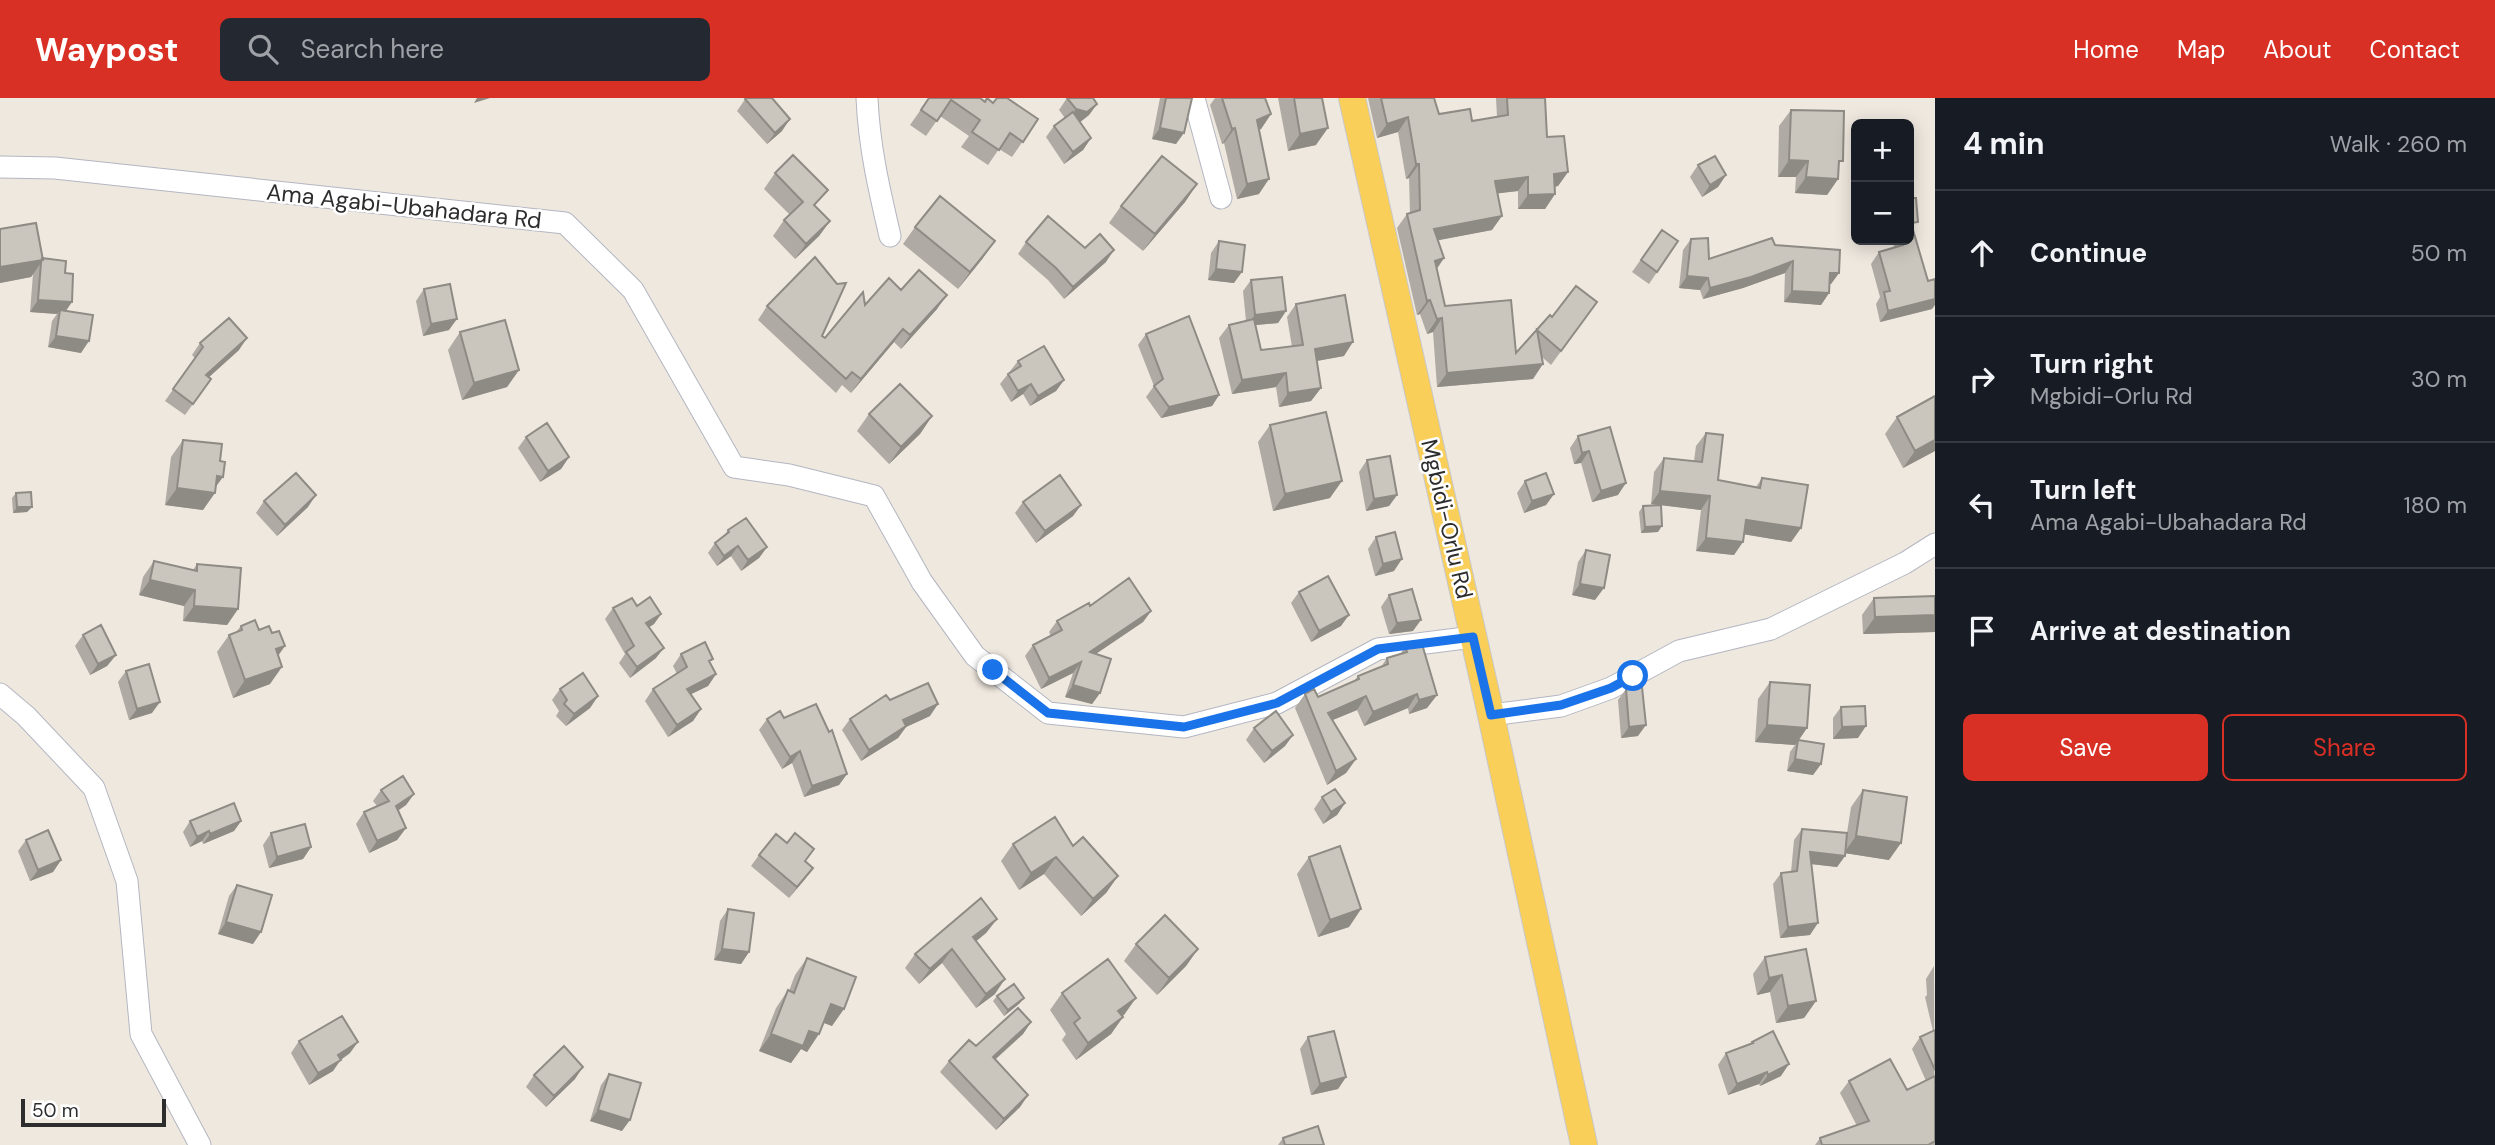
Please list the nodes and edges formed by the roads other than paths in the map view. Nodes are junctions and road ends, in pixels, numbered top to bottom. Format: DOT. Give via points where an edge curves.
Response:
graph roads {
  1 [pos="867,98"];
  2 [pos="1194,98"];
  3 [pos="1352,98"];
  4 [pos="0,167"];
  5 [pos="1221,198"];
  6 [pos="890,236"];
  7 [pos="1935,544"];
  8 [pos="1473,637"];
  9 [pos="0,694"];
  10 [pos="1491,715"];
  11 [pos="200,1145"];
  12 [pos="1584,1145"];
  1 -- 6 [label="street" via="868,136"];
  2 -- 5 [label="street"];
  3 -- 8 [label="main road, Mgbidi-Orlu Rd"];
  4 -- 8 [label="street, Ama Agabi-Ubahadara Rd" via="55,168 565,223 633,290 734,467 874,496 922,582 975,656 1048,713 1184,727 1277,703 1378,649"];
  7 -- 10 [label="street" via="1771,629 1679,651 1611,688 1561,705"];
  8 -- 10 [label="main road, Mgbidi-Orlu Rd"];
  9 -- 11 [label="street" via="94,788 127,881 141,1034"];
  10 -- 12 [label="main road, Mgbidi-Orlu Rd"];
}
